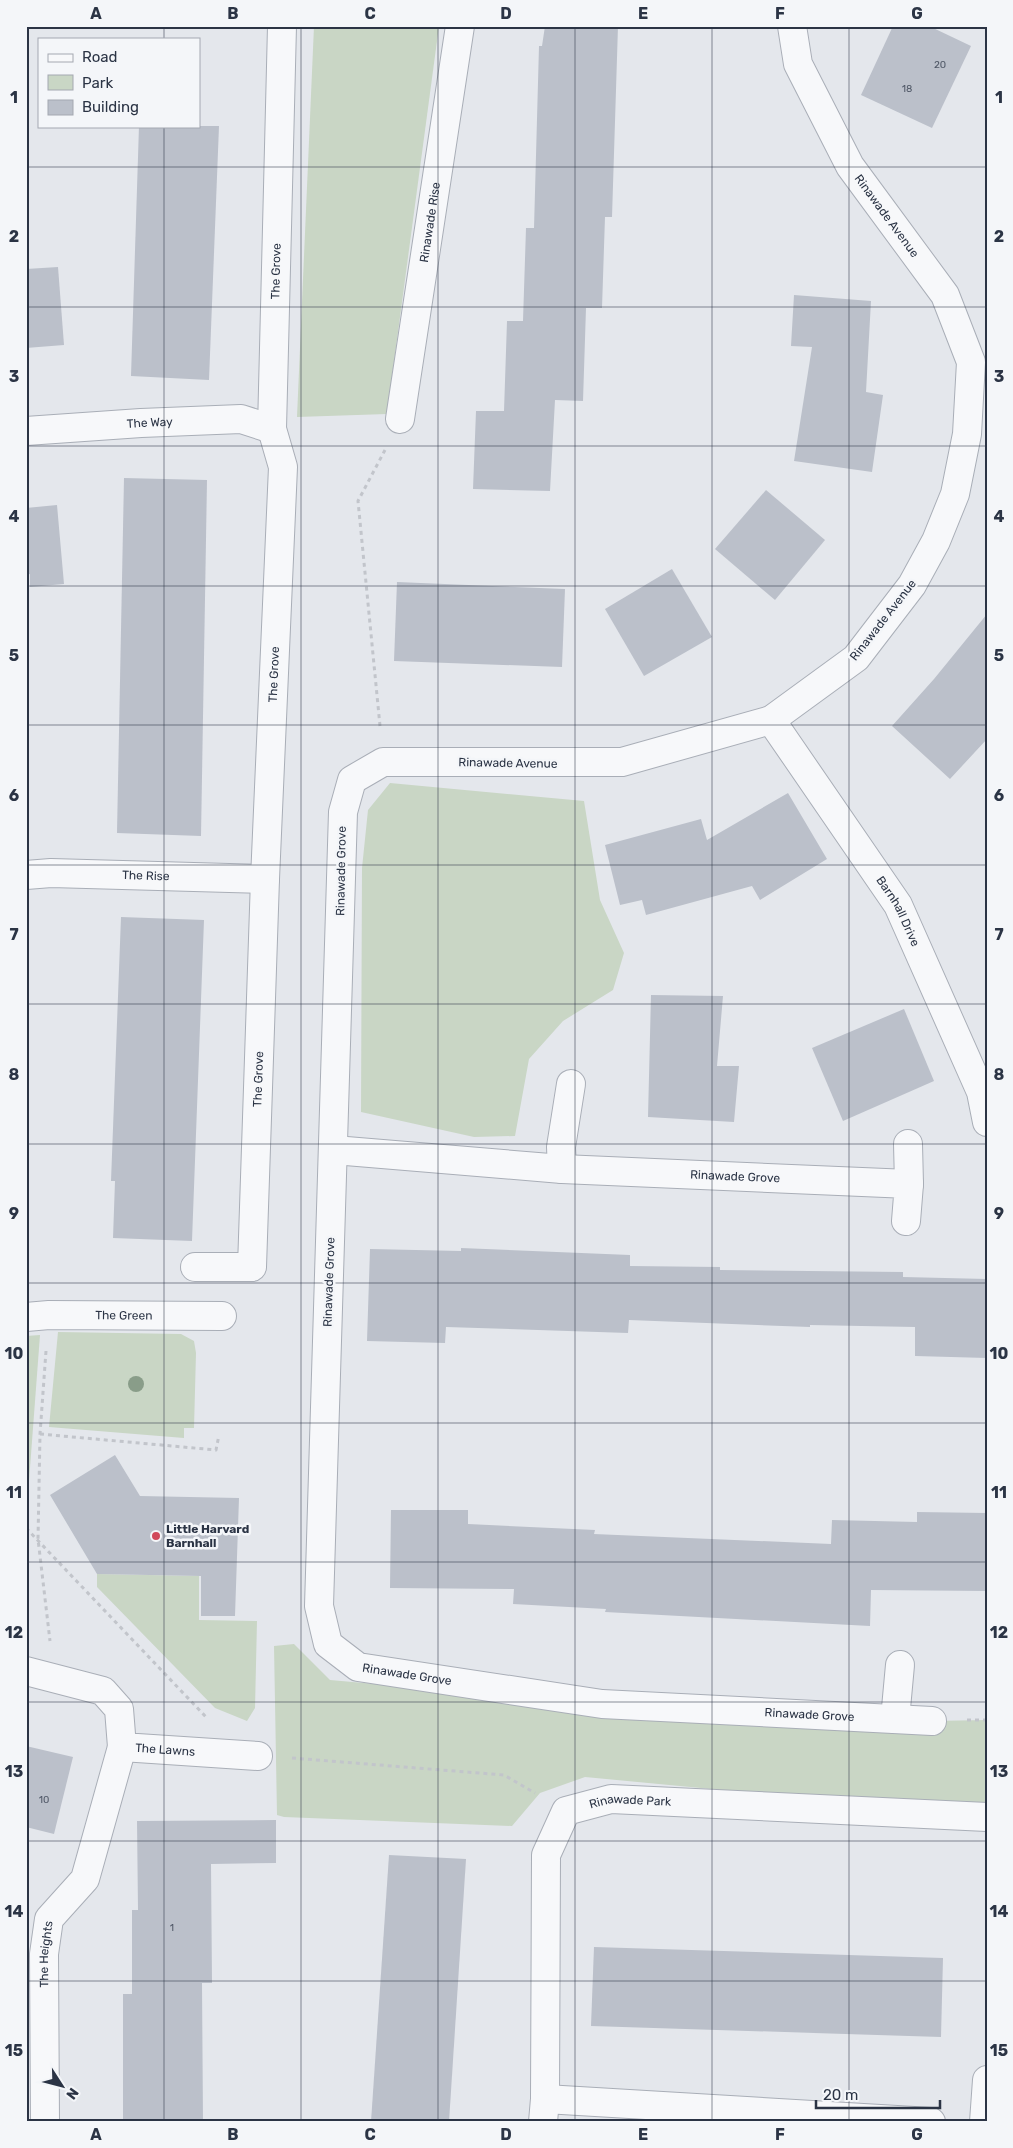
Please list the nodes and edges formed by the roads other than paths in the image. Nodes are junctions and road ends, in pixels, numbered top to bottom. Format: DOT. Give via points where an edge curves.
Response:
graph roads {
  1 [pos="282,26"];
  2 [pos="460,26"];
  3 [pos="792,26"];
  4 [pos="979,363"];
  5 [pos="400,419"];
  6 [pos="272,429"];
  7 [pos="26,431"];
  8 [pos="771,720"];
  9 [pos="383,762"];
  10 [pos="26,875"];
  11 [pos="265,879"];
  12 [pos="571,1084"];
  13 [pos="987,1122"];
  14 [pos="908,1144"];
  15 [pos="334,1150"];
  16 [pos="562,1169"];
  17 [pos="909,1184"];
  18 [pos="906,1220"];
  19 [pos="195,1267"];
  20 [pos="38,1316"];
  21 [pos="222,1316"];
  22 [pos="900,1665"];
  23 [pos="26,1671"];
  24 [pos="896,1719"];
  25 [pos="932,1721"];
  26 [pos="122,1747"];
  27 [pos="258,1756"];
  28 [pos="987,1817"];
  29 [pos="987,2080"];
  30 [pos="39,2106"];
  31 [pos="544,2110"];
  32 [pos="931,2122"];
  33 [pos="984,2122"];
  1 -- 6 [label="street, The Grove"];
  2 -- 5 [label="street, Rinawade Rise"];
  3 -- 4 [label="street, Rinawade Avenue" via="798,64 850,166 945,295"];
  4 -- 8 [label="street, Rinawade Avenue" via="956,494 912,586 856,658"];
  6 -- 7 [label="street, The Way" via="240,419"];
  6 -- 11 [label="street, The Grove" via="283,467"];
  8 -- 9 [label="street, Rinawade Avenue" via="622,762"];
  8 -- 13 [label="street, Barnhall Drive" via="898,905 981,1092"];
  9 -- 15 [label="street, Rinawade Grove" via="352,780 343,812"];
  10 -- 11 [label="street, The Rise"];
  11 -- 19 [label="street, The Grove" via="252,1267"];
  12 -- 16 [label="street"];
  14 -- 17 [label="street"];
  15 -- 16 [label="street, Rinawade Grove"];
  15 -- 24 [label="street, Rinawade Grove" via="319,1606 328,1644 358,1667 602,1704"];
  16 -- 17 [label="street, Rinawade Grove"];
  17 -- 18 [label="street"];
  20 -- 21 [label="street, The Green"];
  22 -- 24 [label="street"];
  23 -- 26 [label="street, The Lawns" via="103,1691 119,1709"];
  24 -- 25 [label="street, Rinawade Grove"];
  26 -- 27 [label="street, The Lawns"];
  26 -- 30 [label="street, The Heights" via="85,1879 49,1918 44,1954"];
  28 -- 31 [label="street, Rinawade Park" via="611,1800 566,1812 546,1854"];
  29 -- 33 [label="street"];
  31 -- 32 [label="street"];
}
